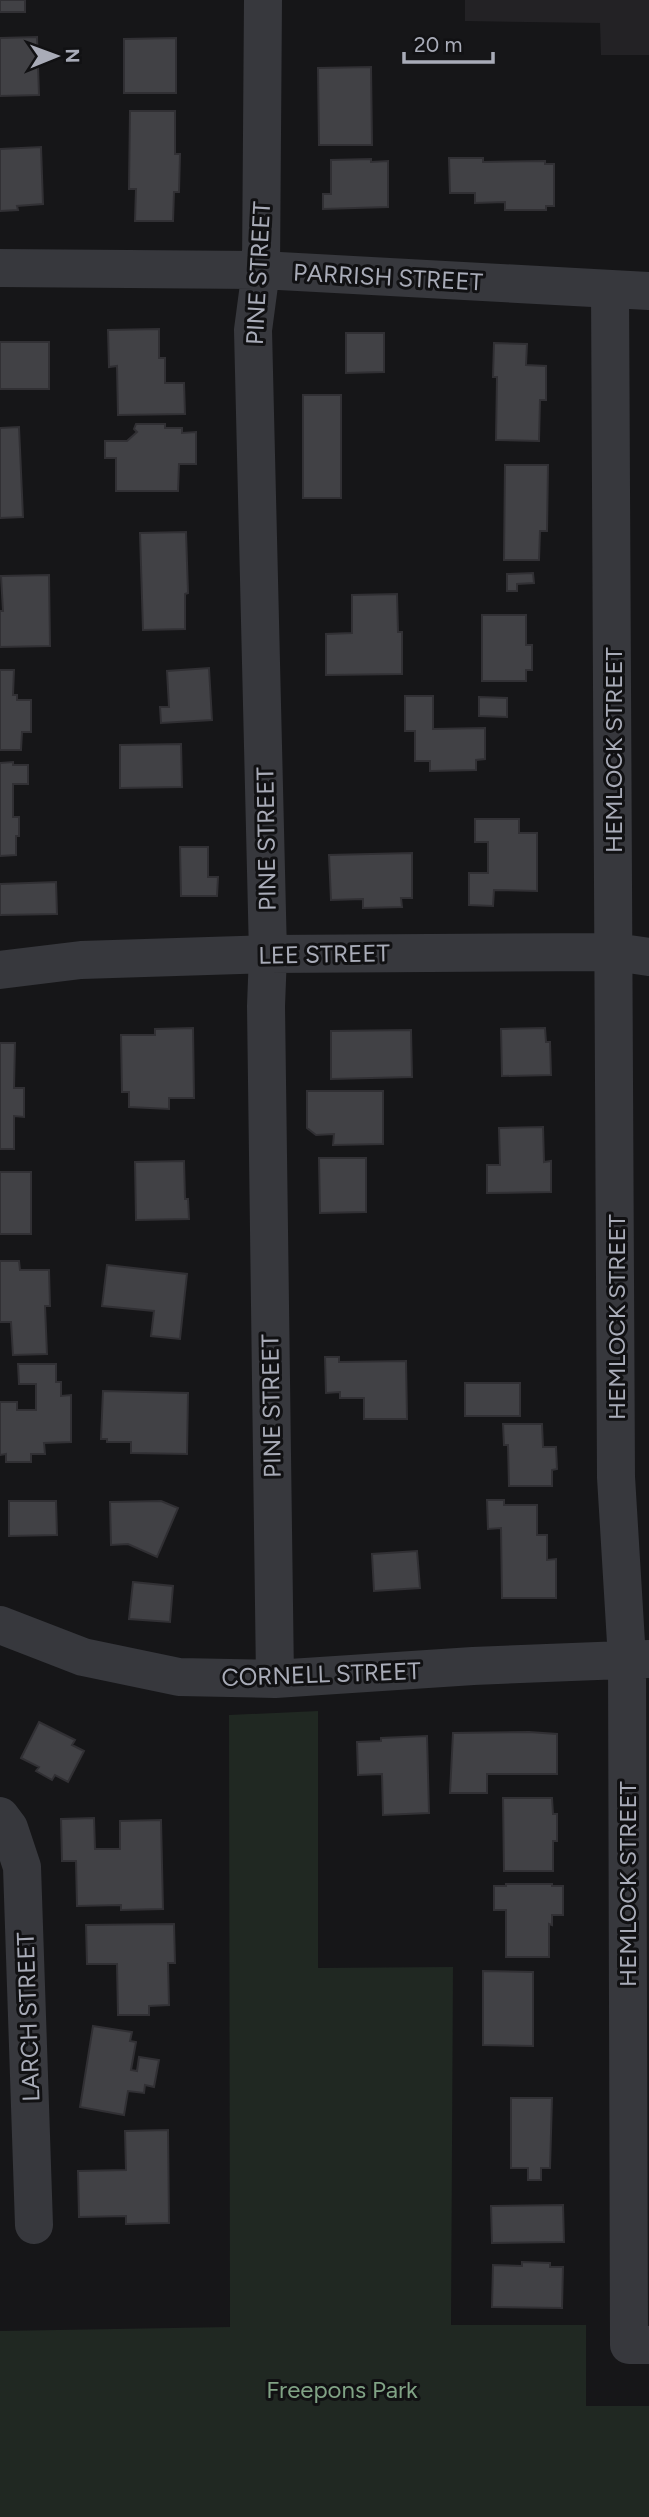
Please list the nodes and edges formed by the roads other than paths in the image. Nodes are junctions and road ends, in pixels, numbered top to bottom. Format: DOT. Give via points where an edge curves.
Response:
graph roads {
  1 [pos="263,0"];
  2 [pos="0,268"];
  3 [pos="261,270"];
  4 [pos="610,289"];
  5 [pos="649,290"];
  6 [pos="268,954"];
  7 [pos="632,955"];
  8 [pos="0,970"];
  9 [pos="0,1625"];
  10 [pos="638,1659"];
  11 [pos="275,1679"];
  12 [pos="0,1816"];
  13 [pos="13,1937"];
  14 [pos="34,2225"];
  15 [pos="639,2345"];
  1 -- 3 [label="street, PINE STREET"];
  2 -- 3 [label="street, PARRISH STREET"];
  3 -- 4 [label="street, PARRISH STREET"];
  3 -- 6 [label="street, PINE STREET" via="253,330"];
  4 -- 5 [label="street, PARRISH STREET"];
  4 -- 7 [label="street, HEMLOCK STREET"];
  6 -- 7 [label="street, LEE STREET"];
  6 -- 8 [label="street, LEE STREET" via="81,960"];
  6 -- 11 [label="street, PINE STREET"];
  7 -- 10 [label="street, HEMLOCK STREET" via="616,1477"];
  9 -- 11 [label="street, CORNELL STREET" via="83,1657 179,1677"];
  10 -- 11 [label="street, CORNELL STREET"];
  10 -- 15 [label="street, HEMLOCK STREET"];
  12 -- 13 [label="street, LARCH STREET" via="9,1828 22,1867"];
  13 -- 14 [label="street, LARCH STREET"];
}
